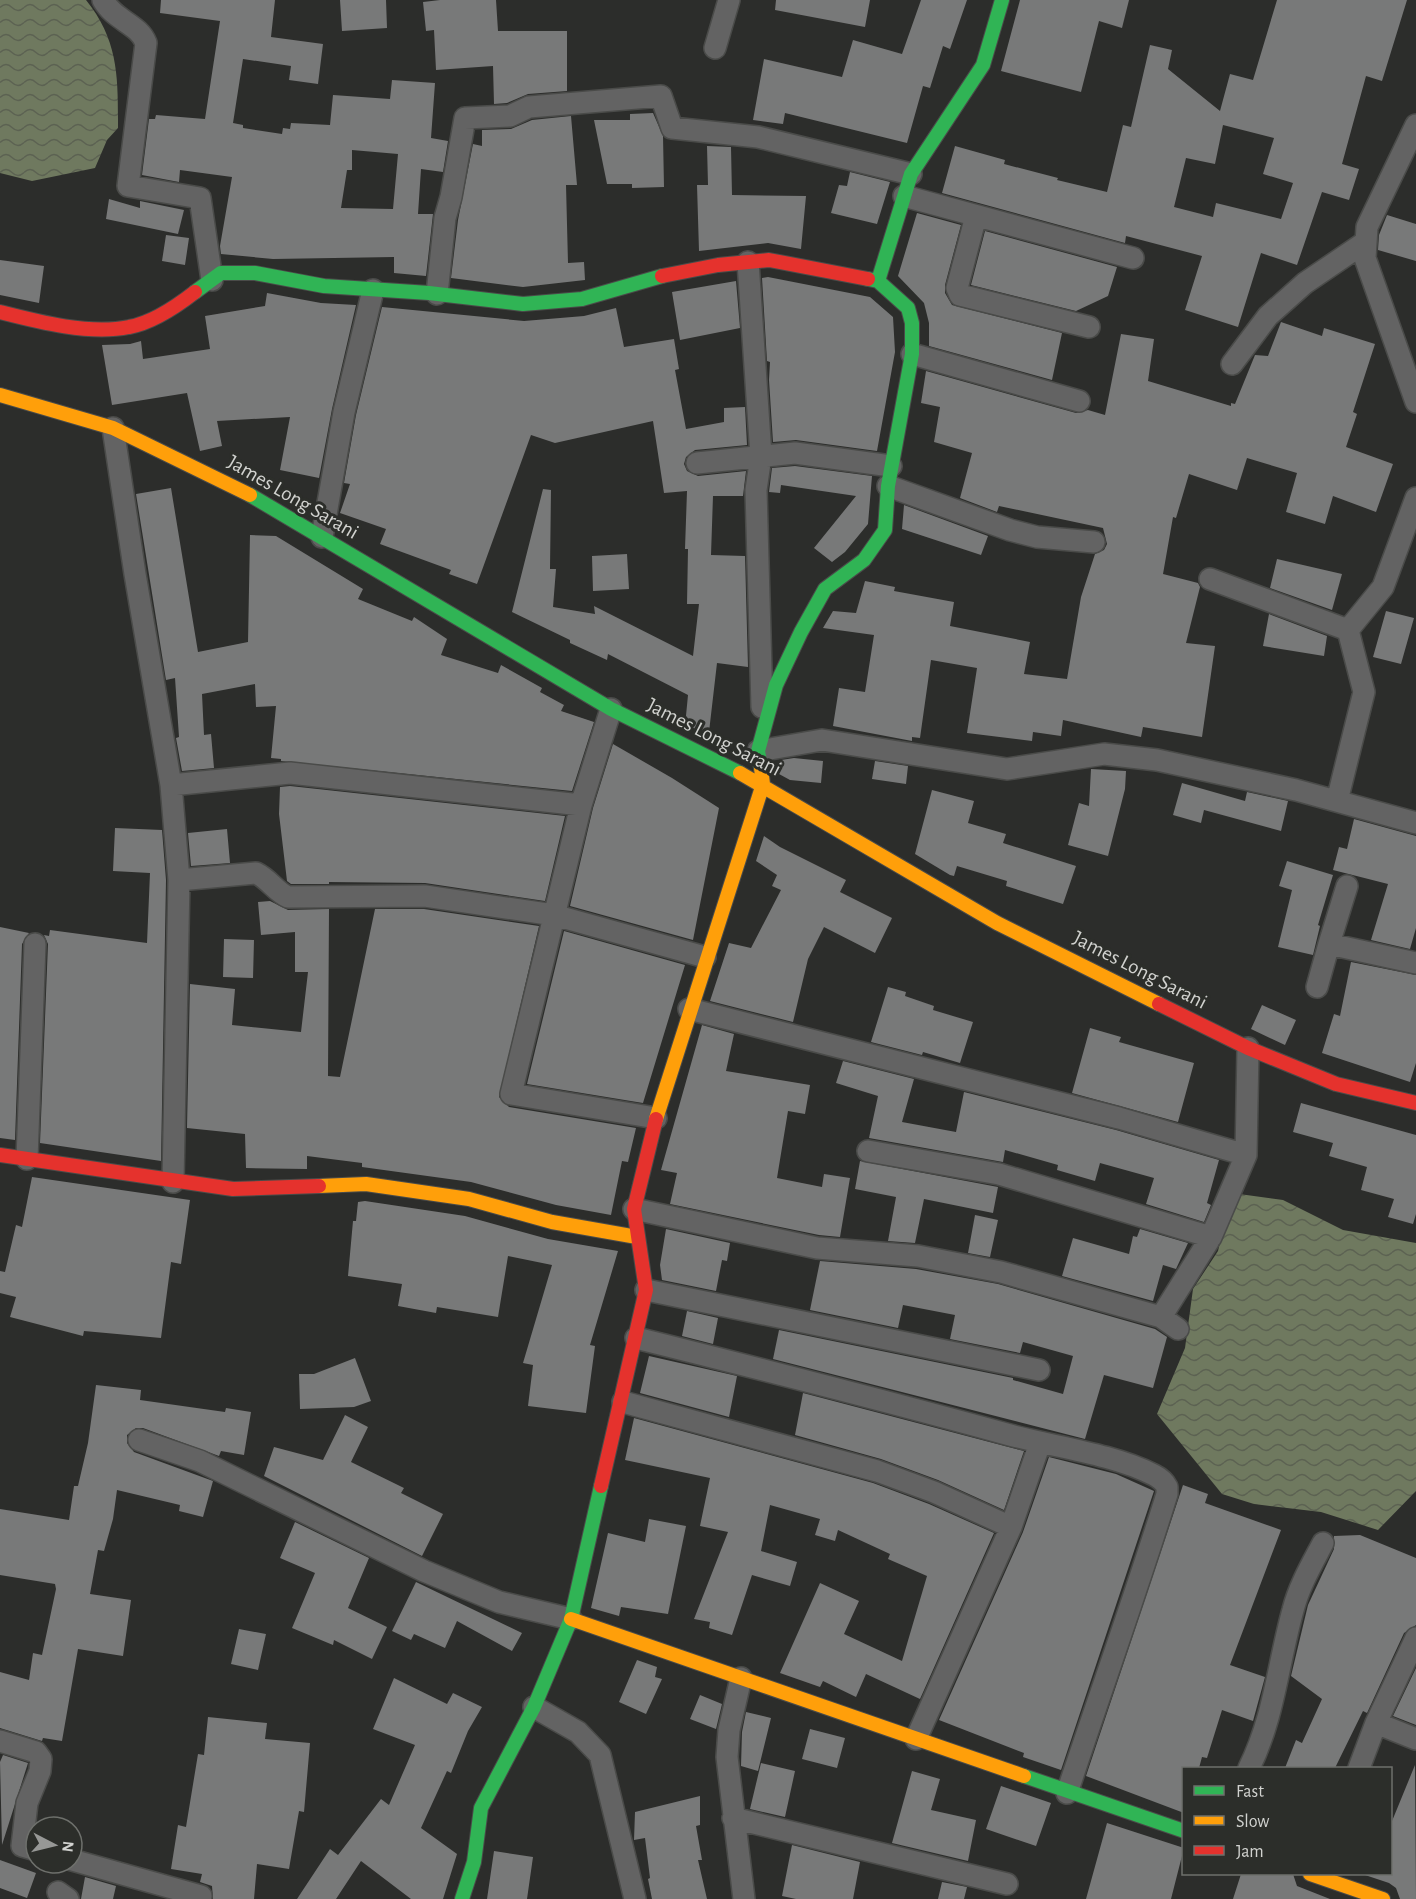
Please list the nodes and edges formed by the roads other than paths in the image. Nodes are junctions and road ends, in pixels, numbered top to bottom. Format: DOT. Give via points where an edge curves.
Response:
graph roads {
  1 [pos="103,0"];
  2 [pos="729,0"];
  3 [pos="1002,0"];
  4 [pos="715,48"];
  5 [pos="1416,124"];
  6 [pos="911,174"];
  7 [pos="904,196"];
  8 [pos="976,216"];
  9 [pos="1364,243"];
  10 [pos="1134,258"];
  11 [pos="748,262"];
  12 [pos="212,280"];
  13 [pos="878,281"];
  14 [pos="374,290"];
  15 [pos="437,294"];
  16 [pos="0,312"];
  17 [pos="1089,327"];
  18 [pos="912,354"];
  19 [pos="1232,364"];
  20 [pos="0,395"];
  21 [pos="1079,401"];
  22 [pos="1416,402"];
  23 [pos="114,428"];
  24 [pos="761,456"];
  25 [pos="697,463"];
  26 [pos="890,476"];
  27 [pos="1416,498"];
  28 [pos="322,537"];
  29 [pos="1094,542"];
  30 [pos="1210,579"];
  31 [pos="1348,630"];
  32 [pos="611,709"];
  33 [pos="760,741"];
  34 [pos="763,784"];
  35 [pos="171,785"];
  36 [pos="1336,801"];
  37 [pos="581,805"];
  38 [pos="1416,823"];
  39 [pos="179,880"];
  40 [pos="1347,886"];
  41 [pos="554,915"];
  42 [pos="35,944"];
  43 [pos="1329,944"];
  44 [pos="705,957"];
  45 [pos="1416,963"];
  46 [pos="1317,987"];
  47 [pos="689,1009"];
  48 [pos="1248,1048"];
  49 [pos="1416,1103"];
  50 [pos="656,1118"];
  51 [pos="868,1152"];
  52 [pos="0,1155"];
  53 [pos="1246,1155"];
  54 [pos="27,1159"];
  55 [pos="173,1182"];
  56 [pos="634,1209"];
  57 [pos="637,1237"];
  58 [pos="1211,1237"];
  59 [pos="646,1290"];
  60 [pos="1161,1317"];
  61 [pos="1178,1329"];
  62 [pos="636,1338"];
  63 [pos="1039,1370"];
  64 [pos="623,1402"];
  65 [pos="140,1440"];
  66 [pos="1040,1443"];
  67 [pos="1011,1527"];
  68 [pos="1323,1543"];
  69 [pos="571,1619"];
  70 [pos="1416,1638"];
  71 [pos="741,1678"];
  72 [pos="534,1707"];
  73 [pos="1376,1723"];
  74 [pos="916,1739"];
  75 [pos="1416,1739"];
  76 [pos="0,1741"];
  77 [pos="1249,1767"];
  78 [pos="1359,1767"];
  79 [pos="1067,1792"];
  80 [pos="26,1815"];
  81 [pos="733,1818"];
  82 [pos="24,1829"];
  83 [pos="1182,1830"];
  84 [pos="24,1847"];
  85 [pos="84,1863"];
  86 [pos="1319,1875"];
  87 [pos="1007,1884"];
  88 [pos="200,1899"];
  89 [pos="462,1899"];
  90 [pos="635,1899"];
  91 [pos="744,1899"];
  92 [pos="750,1899"];
  93 [pos="1383,1899"];
  1 -- 12 [label="street" via="111,14 143,34 146,43 128,186 200,198"];
  2 -- 4 [label="street"];
  3 -- 6 [label="street" via="982,65"];
  5 -- 9 [label="street" via="1367,227"];
  6 -- 7 [label="street"];
  6 -- 15 [label="street" via="758,137 672,129 661,96 529,107 510,116 465,118 445,218"];
  7 -- 8 [label="street"];
  7 -- 13 [label="street"];
  8 -- 10 [label="street"];
  8 -- 17 [label="street" via="957,288 960,295"];
  9 -- 19 [label="street" via="1305,283 1268,316"];
  9 -- 22 [label="street" via="1365,258"];
  11 -- 13 [label="street" via="769,260"];
  11 -- 15 [label="street" via="657,277 582,299 523,304"];
  11 -- 24 [label="street"];
  12 -- 14 [label="street" via="221,273 255,273 324,286"];
  12 -- 16 [label="street" via="177,306 130,327 91,328"];
  13 -- 18 [label="street" via="908,308"];
  14 -- 15 [label="street"];
  14 -- 28 [label="street" via="344,412"];
  18 -- 21 [label="street"];
  18 -- 26 [label="street"];
  20 -- 23 [label="street, James Long Sarani"];
  23 -- 28 [label="street, James Long Sarani" via="238,488"];
  23 -- 35 [label="street"];
  24 -- 25 [label="street"];
  24 -- 26 [label="street" via="823,455"];
  24 -- 33 [label="street" via="756,490"];
  26 -- 29 [label="street" via="1010,530 1037,537"];
  26 -- 33 [label="street" via="885,530 864,560 825,589 776,685"];
  27 -- 31 [label="street" via="1383,587"];
  28 -- 32 [label="street, James Long Sarani"];
  30 -- 31 [label="street"];
  31 -- 36 [label="street" via="1364,692"];
  32 -- 34 [label="street, James Long Sarani"];
  32 -- 37 [label="street"];
  33 -- 34 [label="street"];
  33 -- 36 [label="street" via="822,740 1007,769 1104,754 1198,768"];
  34 -- 44 [label="street"];
  34 -- 48 [label="street, James Long Sarani" via="997,923"];
  35 -- 37 [label="street" via="290,773"];
  35 -- 39 [label="street"];
  36 -- 38 [label="street"];
  37 -- 41 [label="street"];
  39 -- 41 [label="street" via="256,873 288,897 415,896"];
  39 -- 55 [label="street"];
  40 -- 43 [label="street"];
  41 -- 44 [label="street"];
  41 -- 50 [label="street" via="511,1094"];
  42 -- 54 [label="street"];
  43 -- 45 [label="street"];
  43 -- 46 [label="street"];
  44 -- 47 [label="street"];
  47 -- 50 [label="street"];
  47 -- 53 [label="street" via="1119,1118"];
  48 -- 49 [label="street, James Long Sarani" via="1336,1084"];
  48 -- 53 [label="street"];
  50 -- 56 [label="street"];
  51 -- 58 [label="street" via="999,1174"];
  52 -- 54 [label="street"];
  53 -- 58 [label="street"];
  54 -- 55 [label="street"];
  55 -- 57 [label="street" via="232,1189 366,1184 469,1199 552,1222"];
  56 -- 57 [label="street"];
  56 -- 60 [label="street" via="817,1248 918,1256 1001,1272"];
  57 -- 59 [label="street"];
  58 -- 60 [label="street"];
  59 -- 62 [label="street"];
  59 -- 63 [label="street"];
  60 -- 61 [label="street"];
  62 -- 64 [label="street"];
  62 -- 66 [label="street"];
  64 -- 67 [label="street" via="877,1471"];
  64 -- 69 [label="street"];
  65 -- 69 [label="street" via="200,1461 424,1571 488,1598"];
  66 -- 67 [label="street"];
  66 -- 79 [label="street" via="1153,1474 1167,1487 1149,1554"];
  67 -- 74 [label="street"];
  68 -- 77 [label="street" via="1293,1609 1271,1712"];
  69 -- 71 [label="street"];
  69 -- 72 [label="street"];
  70 -- 73 [label="street"];
  71 -- 74 [label="street"];
  71 -- 81 [label="street" via="727,1744"];
  72 -- 89 [label="street" via="481,1808 474,1862"];
  72 -- 90 [label="street" via="578,1732 600,1755"];
  73 -- 75 [label="street"];
  73 -- 78 [label="street"];
  74 -- 79 [label="street"];
  76 -- 80 [label="street" via="36,1752 41,1759"];
  79 -- 83 [label="street"];
  81 -- 87 [label="street"];
  81 -- 91 [label="street"];
  82 -- 84 [label="street"];
  85 -- 88 [label="street" via="201,1896"];
  86 -- 93 [label="street"];
  91 -- 92 [label="street"];
}
